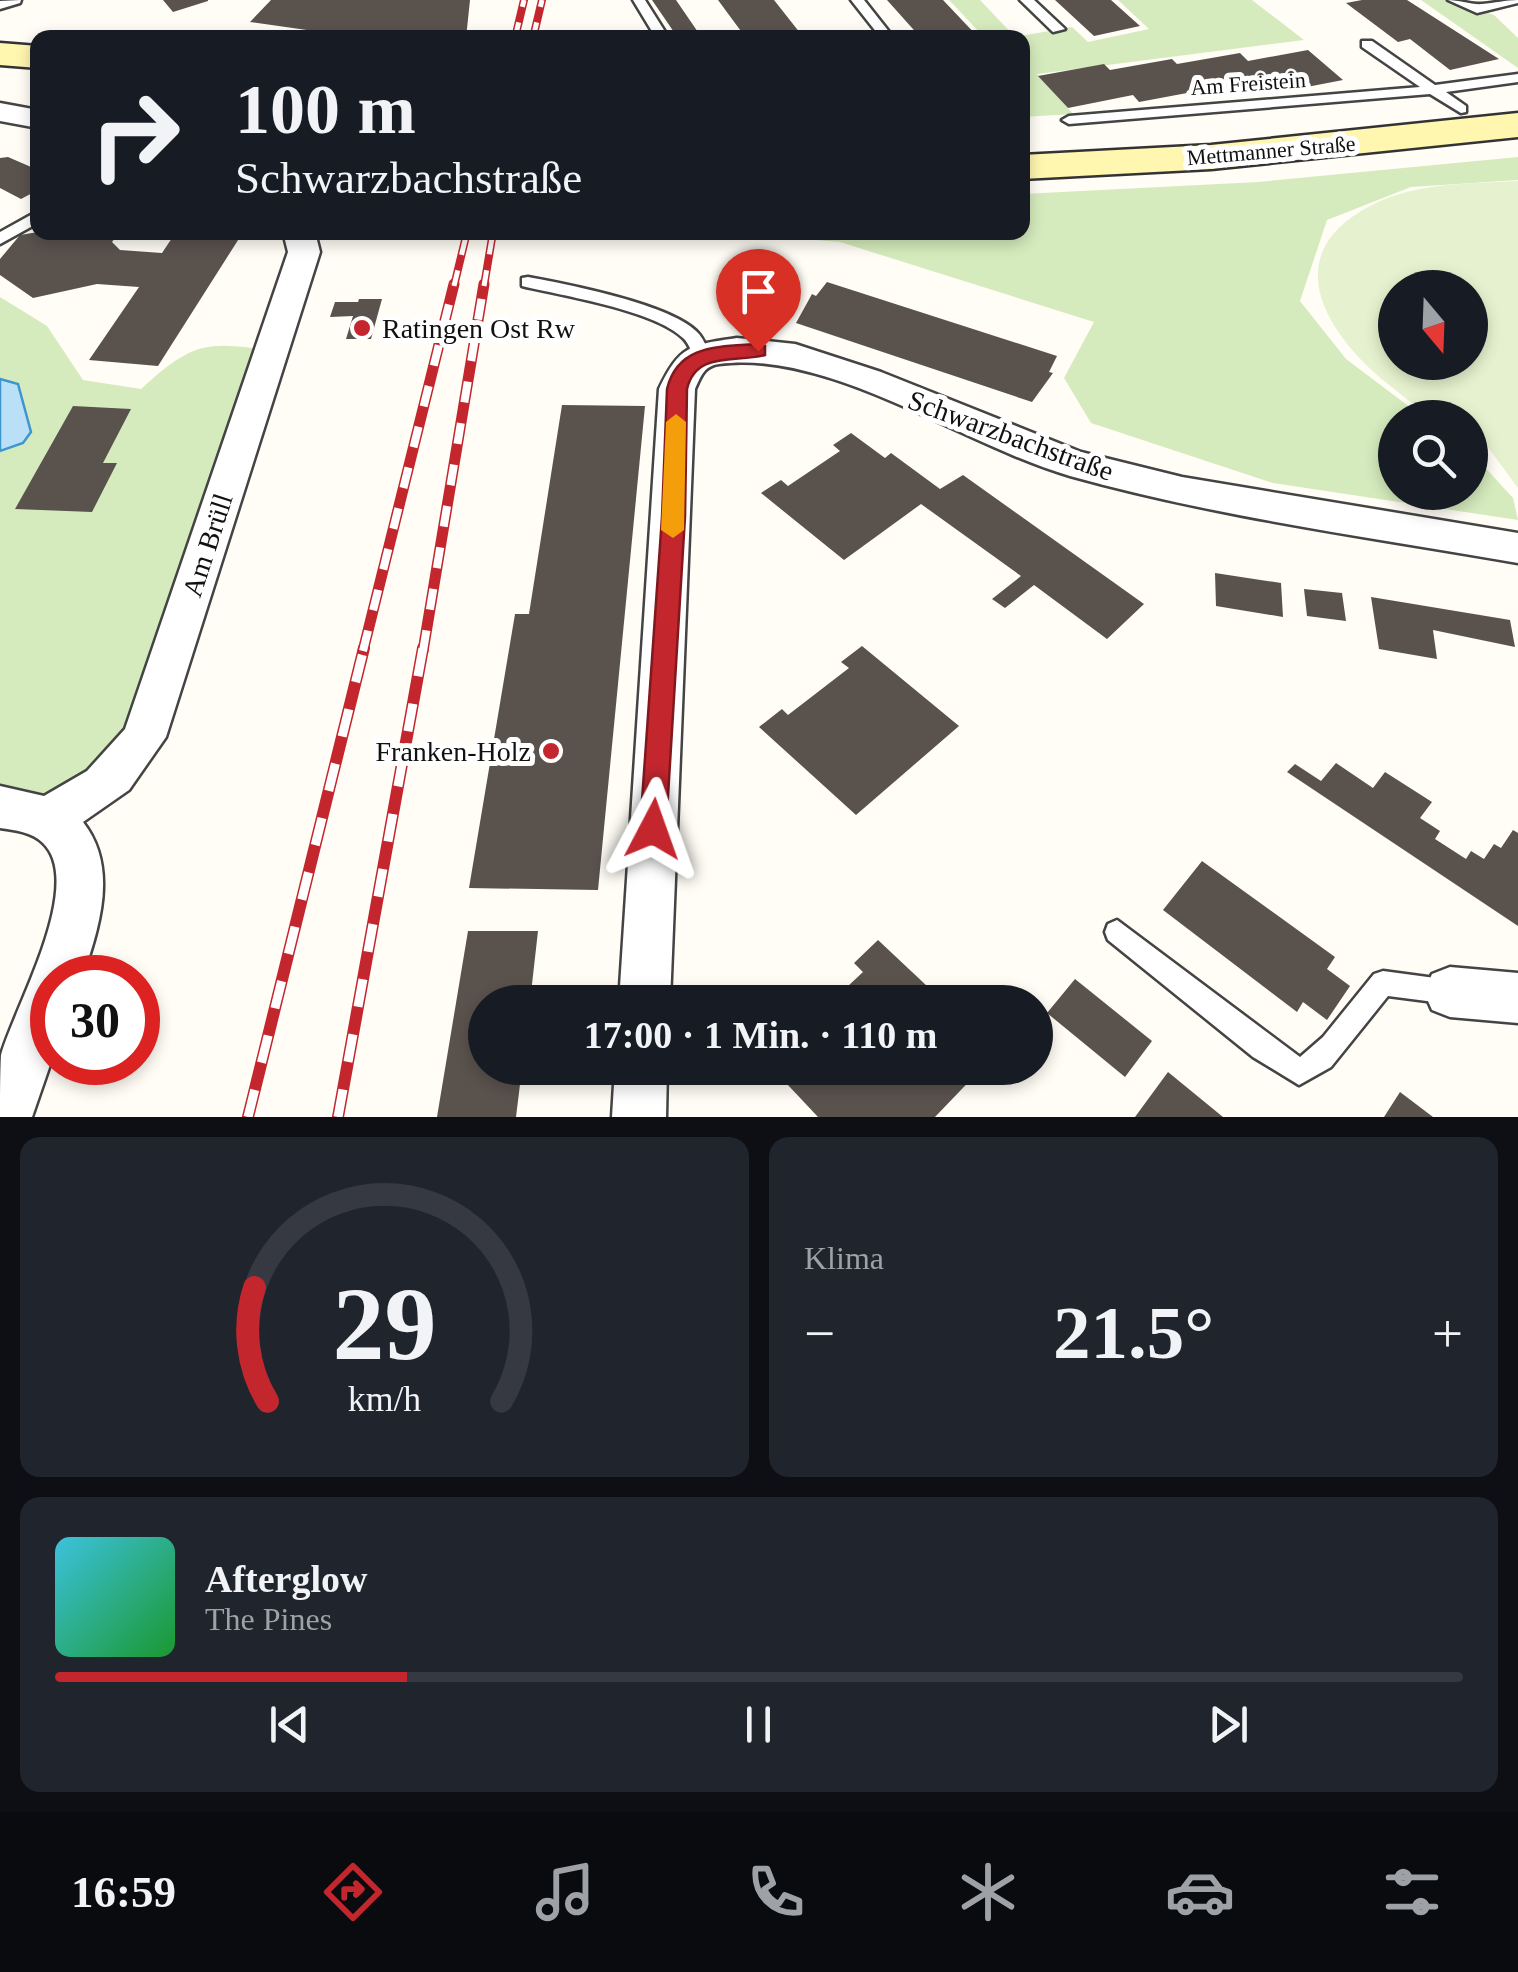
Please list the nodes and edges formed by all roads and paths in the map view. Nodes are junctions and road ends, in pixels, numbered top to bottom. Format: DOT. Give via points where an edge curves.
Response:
graph roads {
  1 [pos="15,0"];
  2 [pos="639,0"];
  3 [pos="857,0"];
  4 [pos="1026,0"];
  5 [pos="1454,0"];
  6 [pos="1515,0"];
  7 [pos="0,6"];
  8 [pos="1058,29"];
  9 [pos="658,30"];
  10 [pos="881,30"];
  11 [pos="1367,44"];
  12 [pos="0,54"];
  13 [pos="30,56"];
  14 [pos="1518,78"];
  15 [pos="1429,88"];
  16 [pos="1461,109"];
  17 [pos="0,112"];
  18 [pos="30,118"];
  19 [pos="1069,120"];
  20 [pos="1518,125"];
  21 [pos="1030,167"];
  22 [pos="30,221"];
  23 [pos="0,239"];
  24 [pos="302,240"];
  25 [pos="528,282"];
  26 [pos="701,355"];
  27 [pos="1518,548"];
  28 [pos="0,807"];
  29 [pos="49,816"];
  30 [pos="1117,932"];
  31 [pos="65,955"];
  32 [pos="645,985"];
  33 [pos="1450,992"];
  34 [pos="1518,998"];
  35 [pos="30,1050"];
  36 [pos="640,1085"];
  37 [pos="6,1117"];
  38 [pos="639,1117"];
  1 -- 7 [label="lane"];
  2 -- 9 [label="lane"];
  3 -- 10 [label="lane"];
  4 -- 8 [label="lane"];
  5 -- 6 [label="lane" via="1477,9"];
  11 -- 15 [label="lane"];
  12 -- 13 [label="main road"];
  14 -- 15 [label="lane, Am Freistein"];
  15 -- 16 [label="lane"];
  15 -- 19 [label="lane, Am Freistein"];
  17 -- 18 [label="street"];
  20 -- 21 [label="main road, Mettmanner Straße" via="1211,157"];
  22 -- 23 [label="lane"];
  24 -- 29 [label="street, Am Brüll" via="304,252 144,737 101,790"];
  25 -- 26 [label="lane" via="672,323 694,337"];
  26 -- 27 [label="street, Schwarzbachstraße" via="783,352 1072,463 1182,491"];
  26 -- 32 [label="street" via="680,376 677,389"];
  28 -- 29 [label="street"];
  29 -- 31 [label="street" via="77,852 82,877"];
  30 -- 33 [label="lane" via="1299,1072 1324,1059 1382,982"];
  33 -- 34 [label="street"];
  35 -- 37 [label="street"];
  36 -- 38 [label="street"];
}
